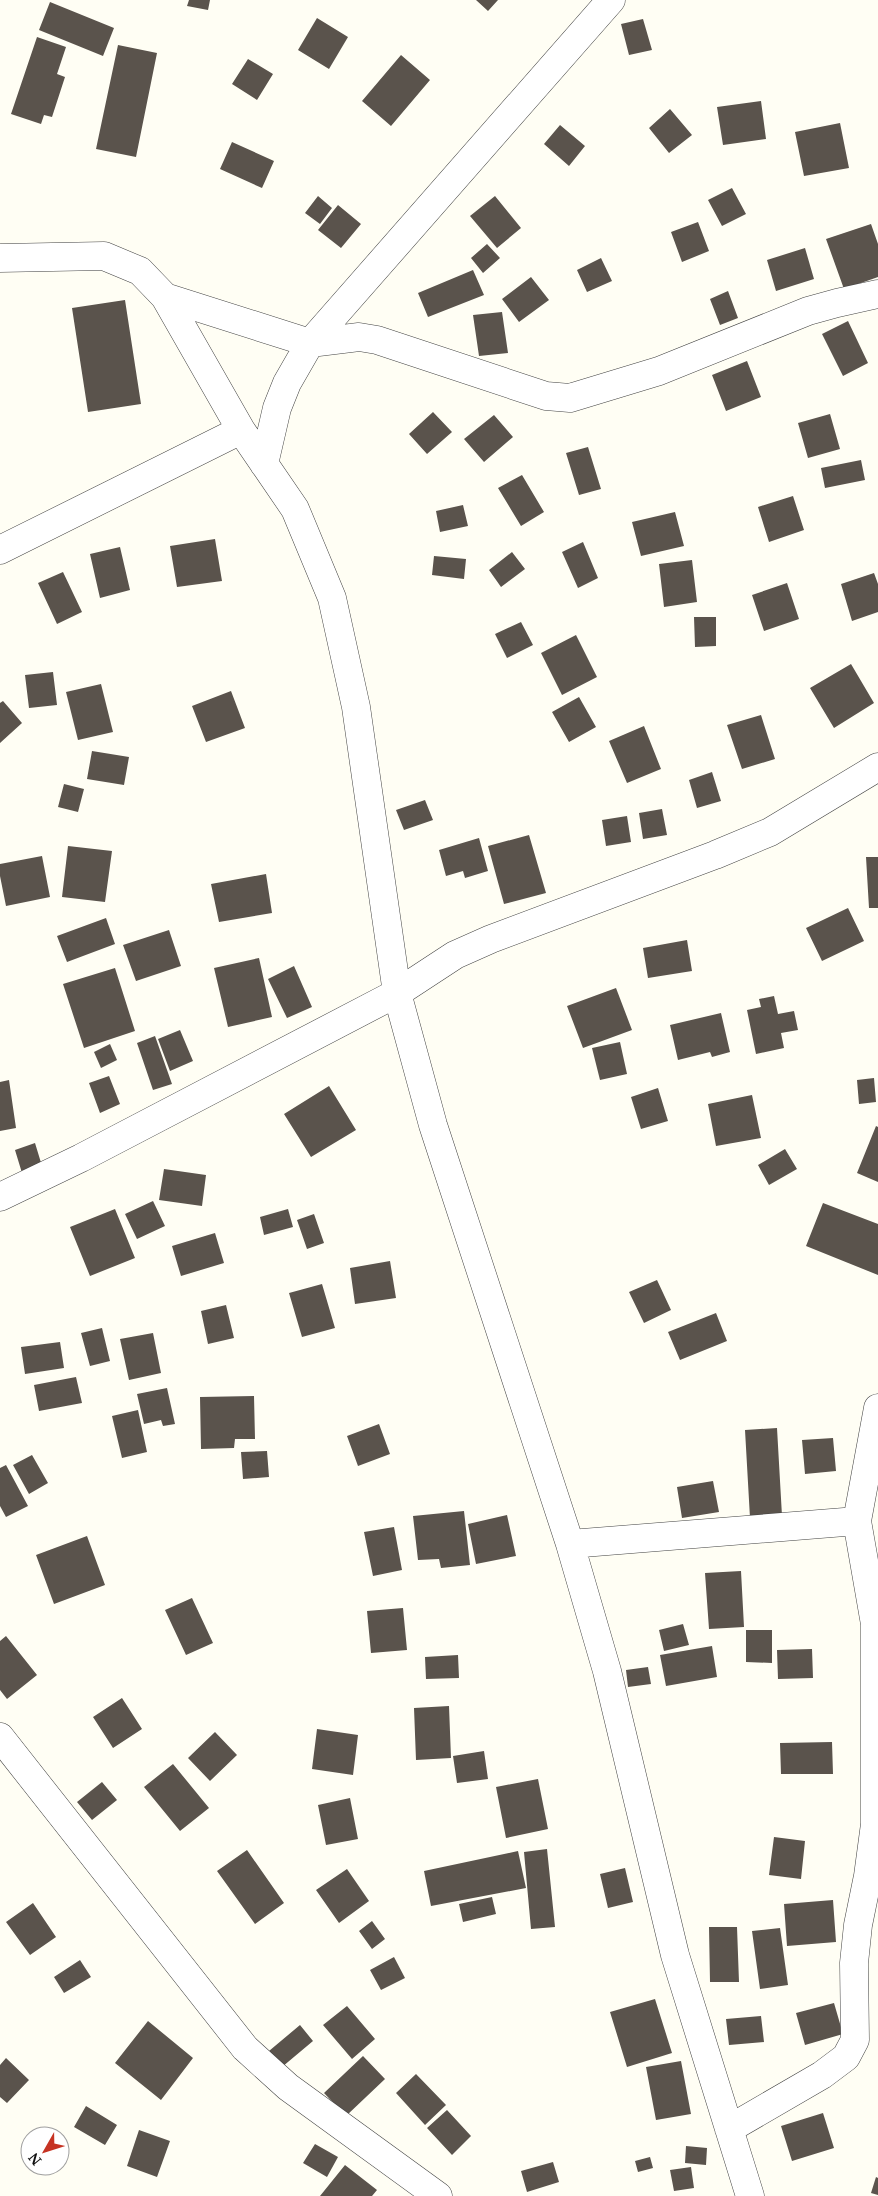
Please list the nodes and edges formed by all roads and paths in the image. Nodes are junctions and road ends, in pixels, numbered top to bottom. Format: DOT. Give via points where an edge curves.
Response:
graph roads {
  1 [pos="611,0"];
  2 [pos="0,258"];
  3 [pos="878,294"];
  4 [pos="165,296"];
  5 [pos="310,343"];
  6 [pos="241,430"];
  7 [pos="264,464"];
  8 [pos="0,550"];
  9 [pos="878,767"];
  10 [pos="397,993"];
  11 [pos="0,1198"];
  12 [pos="878,1408"];
  13 [pos="857,1521"];
  14 [pos="570,1544"];
  15 [pos="876,1624"];
  16 [pos="0,1738"];
  17 [pos="729,2128"];
  18 [pos="438,2196"];
  19 [pos="750,2196"];
  1 -- 5 [label="street"];
  2 -- 4 [label="street" via="104,256 140,270"];
  3 -- 5 [label="street" via="808,311 659,371 570,398 546,396 377,340 359,337"];
  4 -- 5 [label="street"];
  4 -- 6 [label="street"];
  5 -- 7 [label="street" via="277,408"];
  6 -- 7 [label="street"];
  6 -- 8 [label="street"];
  7 -- 10 [label="street" via="295,509 332,598 356,707"];
  9 -- 10 [label="street" via="770,832 491,939 455,955"];
  10 -- 11 [label="street"];
  10 -- 14 [label="street" via="433,1125"];
  12 -- 13 [label="street"];
  13 -- 14 [label="street"];
  13 -- 15 [label="street"];
  14 -- 17 [label="street" via="607,1672 675,1955"];
  15 -- 17 [label="street" via="875,1824 854,1963 856,2040 846,2057 822,2076"];
  16 -- 18 [label="street" via="245,2048 288,2088"];
  17 -- 19 [label="street"];
}
